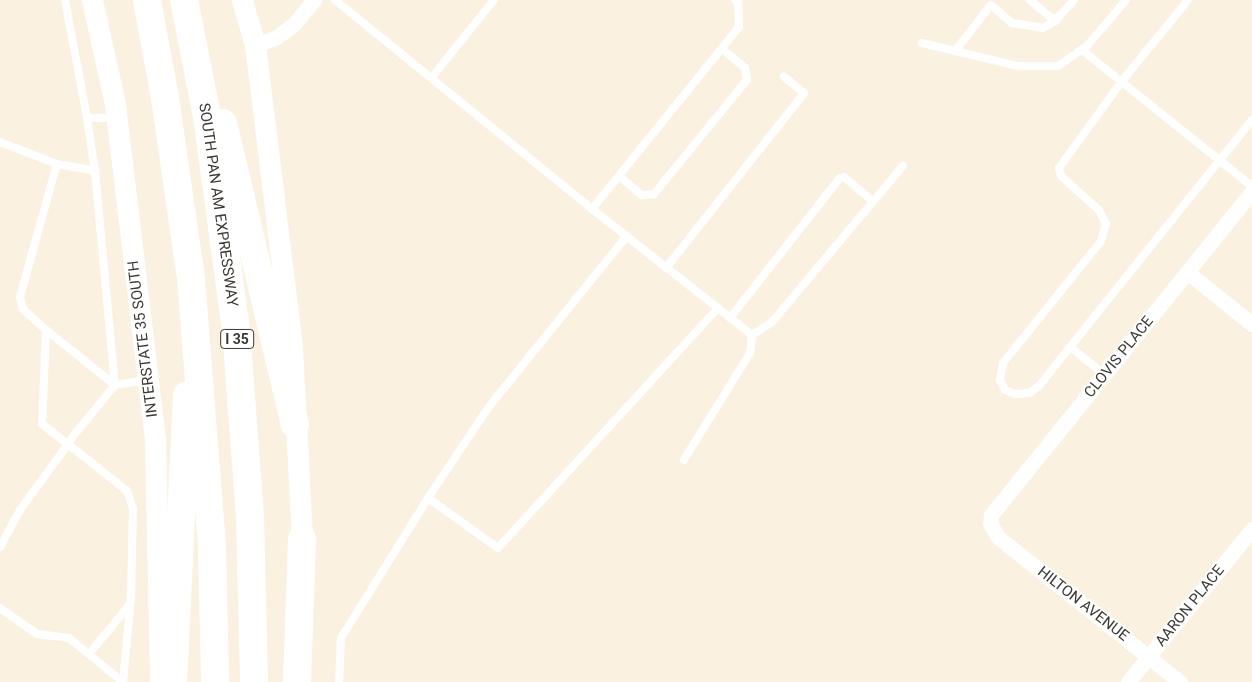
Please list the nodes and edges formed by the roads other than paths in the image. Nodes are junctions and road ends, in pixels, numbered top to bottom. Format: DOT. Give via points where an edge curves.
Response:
graph roads {
  1 [pos="65,0"];
  2 [pos="92,0"];
  3 [pos="147,0"];
  4 [pos="184,0"];
  5 [pos="196,0"];
  6 [pos="242,0"];
  7 [pos="314,0"];
  8 [pos="336,0"];
  9 [pos="494,0"];
  10 [pos="735,0"];
  11 [pos="1030,0"];
  12 [pos="1074,0"];
  13 [pos="1126,0"];
  14 [pos="1188,0"];
  15 [pos="993,2"];
  16 [pos="1055,21"];
  17 [pos="922,44"];
  18 [pos="256,45"];
  19 [pos="722,49"];
  20 [pos="1082,50"];
  21 [pos="955,51"];
  22 [pos="784,76"];
  23 [pos="432,77"];
  24 [pos="1122,81"];
  25 [pos="87,118"];
  26 [pos="116,118"];
  27 [pos="1252,120"];
  28 [pos="0,142"];
  29 [pos="1219,160"];
  30 [pos="57,164"];
  31 [pos="903,166"];
  32 [pos="95,171"];
  33 [pos="619,176"];
  34 [pos="1252,186"];
  35 [pos="1252,192"];
  36 [pos="873,201"];
  37 [pos="592,209"];
  38 [pos="626,237"];
  39 [pos="666,268"];
  40 [pos="1187,272"];
  41 [pos="191,278"];
  42 [pos="718,308"];
  43 [pos="730,318"];
  44 [pos="1252,324"];
  45 [pos="46,330"];
  46 [pos="752,335"];
  47 [pos="1070,347"];
  48 [pos="1104,374"];
  49 [pos="149,380"];
  50 [pos="115,386"];
  51 [pos="295,425"];
  52 [pos="68,444"];
  53 [pos="684,460"];
  54 [pos="428,498"];
  55 [pos="990,524"];
  56 [pos="1252,529"];
  57 [pos="302,539"];
  58 [pos="0,547"];
  59 [pos="130,604"];
  60 [pos="0,608"];
  61 [pos="89,654"];
  62 [pos="1149,656"];
  63 [pos="123,682"];
  64 [pos="160,682"];
  65 [pos="173,682"];
  66 [pos="215,682"];
  67 [pos="254,682"];
  68 [pos="297,682"];
  69 [pos="308,682"];
  70 [pos="339,682"];
  71 [pos="1128,682"];
  72 [pos="1180,682"];
  1 -- 25 [label="lane"];
  2 -- 26 [label="main road, INTERSTATE 35 SOUTH"];
  3 -- 41 [label="highway, I 35"];
  4 -- 67 [label="highway, SOUTH PAN AM EXPRESSWAY / I 35" via="207,116 236,330 250,516"];
  5 -- 51 [label="highway"];
  6 -- 18 [label="main road"];
  7 -- 18 [label="street" via="293,25 275,38"];
  8 -- 23 [label="lane"];
  9 -- 23 [label="lane"];
  10 -- 19 [label="lane" via="738,3 739,27"];
  11 -- 16 [label="lane"];
  12 -- 16 [label="lane"];
  13 -- 20 [label="lane"];
  14 -- 24 [label="lane"];
  15 -- 16 [label="lane" via="1012,23 1043,28"];
  15 -- 21 [label="lane"];
  17 -- 21 [label="lane"];
  18 -- 51 [label="main road" via="292,347"];
  19 -- 33 [label="lane"];
  19 -- 33 [label="lane" via="745,68 747,80 667,179 654,194 642,196"];
  20 -- 21 [label="lane" via="1058,66 1018,66"];
  20 -- 24 [label="lane"];
  22 -- 39 [label="lane" via="804,93"];
  23 -- 37 [label="lane"];
  24 -- 29 [label="lane"];
  24 -- 47 [label="lane" via="1059,168 1061,176 1099,210 1106,224 1101,241 1003,363 1000,380 1005,390 1015,394 1029,393 1039,386"];
  25 -- 26 [label="lane"];
  25 -- 32 [label="lane"];
  26 -- 49 [label="main road, INTERSTATE 35 SOUTH"];
  27 -- 29 [label="lane"];
  28 -- 30 [label="lane"];
  29 -- 34 [label="lane"];
  29 -- 47 [label="lane"];
  30 -- 32 [label="lane"];
  30 -- 45 [label="lane" via="20,297 23,309"];
  31 -- 36 [label="lane"];
  32 -- 50 [label="lane"];
  33 -- 37 [label="lane"];
  35 -- 40 [label="street, CLOVIS PLACE"];
  36 -- 43 [label="lane" via="844,177 839,179"];
  36 -- 46 [label="lane" via="772,322"];
  37 -- 38 [label="lane"];
  38 -- 39 [label="lane"];
  38 -- 54 [label="lane" via="488,408"];
  39 -- 42 [label="lane"];
  40 -- 44 [label="street"];
  40 -- 48 [label="street, CLOVIS PLACE"];
  41 -- 65 [label="highway"];
  41 -- 66 [label="highway, I 35" via="212,546"];
  42 -- 43 [label="lane"];
  42 -- 54 [label="lane" via="498,548"];
  43 -- 46 [label="lane"];
  45 -- 50 [label="lane"];
  45 -- 52 [label="lane" via="42,424"];
  46 -- 53 [label="lane" via="750,353"];
  47 -- 48 [label="lane"];
  48 -- 55 [label="street, CLOVIS PLACE" via="996,507"];
  49 -- 50 [label="lane"];
  49 -- 64 [label="main road, INTERSTATE 35 SOUTH" via="159,530"];
  50 -- 52 [label="lane"];
  51 -- 57 [label="main road"];
  52 -- 58 [label="lane" via="20,510"];
  52 -- 59 [label="lane" via="127,491 132,508"];
  54 -- 70 [label="lane" via="341,638"];
  55 -- 62 [label="street, HILTON AVENUE" via="998,537"];
  56 -- 62 [label="street, AARON PLACE"];
  57 -- 68 [label="highway"];
  57 -- 69 [label="main road"];
  59 -- 61 [label="lane"];
  59 -- 63 [label="lane"];
  60 -- 61 [label="lane" via="37,634 69,638"];
  61 -- 63 [label="lane"];
  62 -- 71 [label="street, AARON PLACE"];
  62 -- 72 [label="street, HILTON AVENUE"];
}
